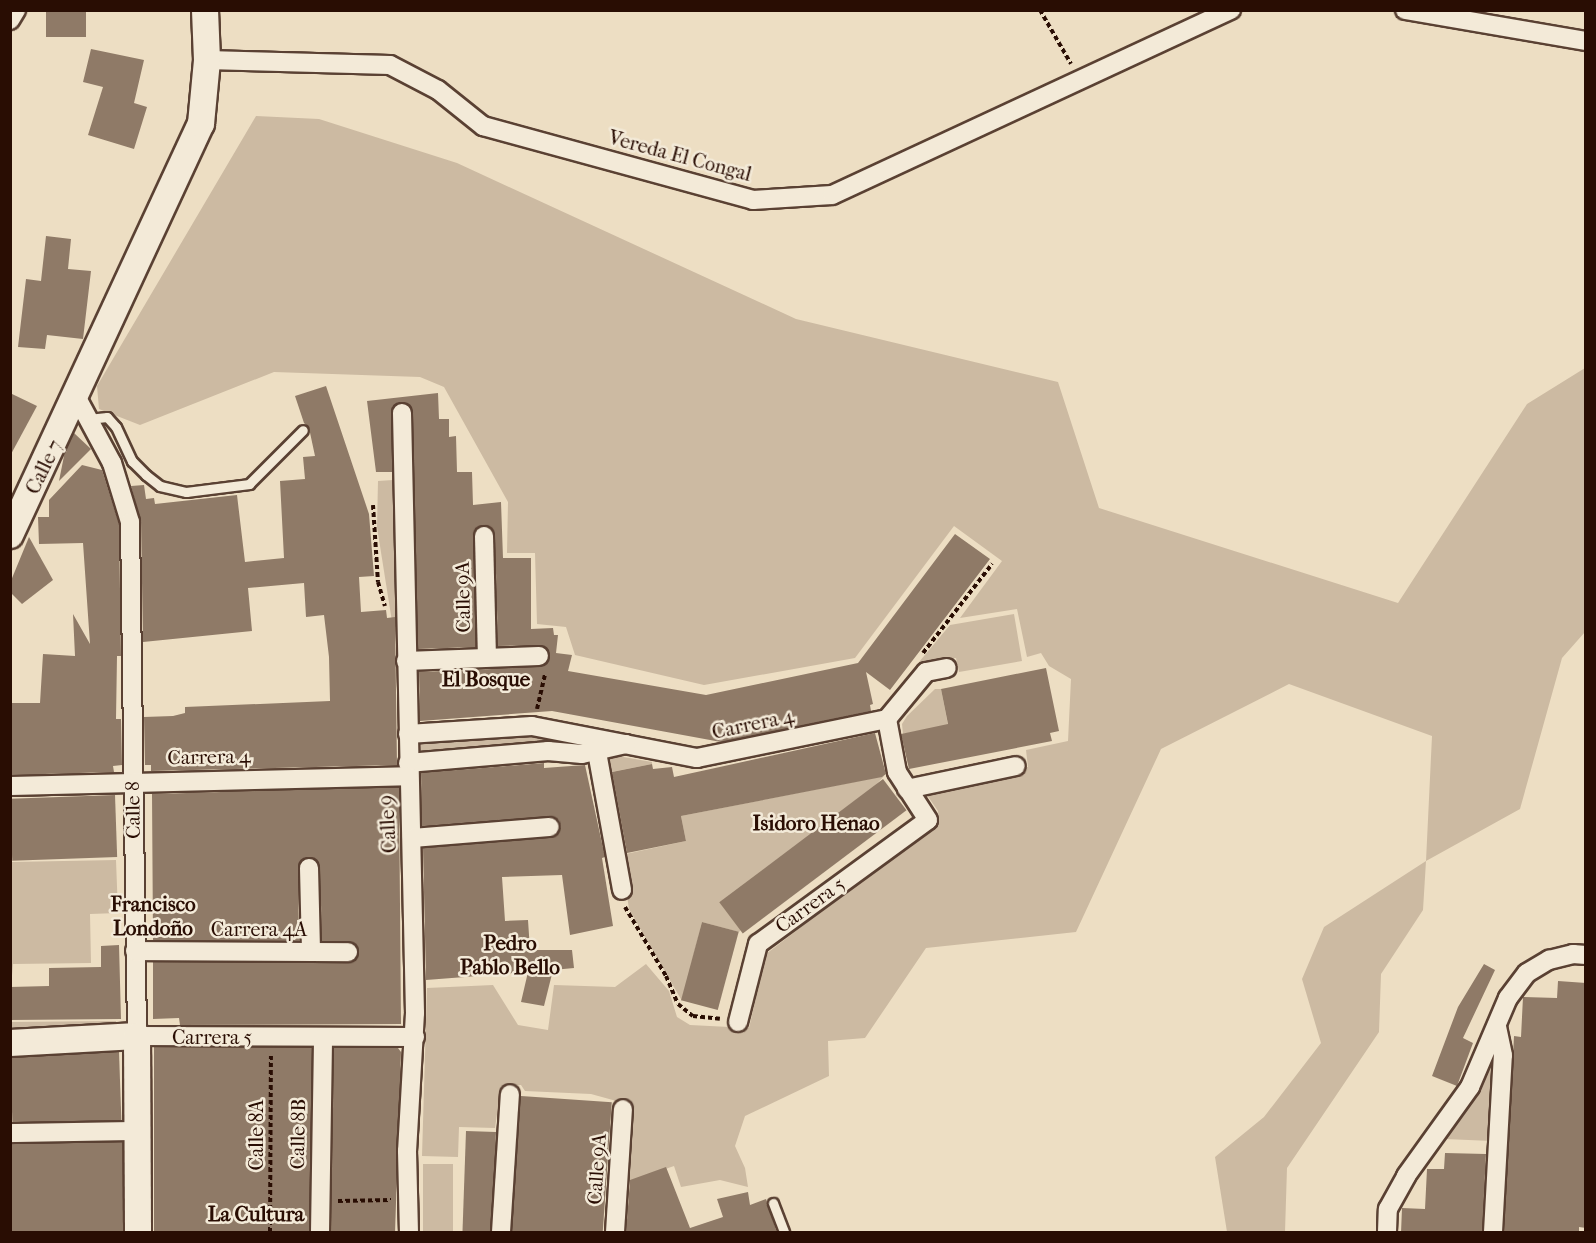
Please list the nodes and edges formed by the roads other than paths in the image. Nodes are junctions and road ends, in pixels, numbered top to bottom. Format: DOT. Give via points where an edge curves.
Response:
graph roads {
  1 [pos="16,10"];
  2 [pos="205,10"];
  3 [pos="1231,10"];
  4 [pos="1405,10"];
  5 [pos="10,20"];
  6 [pos="1586,41"];
  7 [pos="207,60"];
  8 [pos="82,402"];
  9 [pos="402,412"];
  10 [pos="303,430"];
  11 [pos="10,535"];
  12 [pos="484,536"];
  13 [pos="539,656"];
  14 [pos="487,657"];
  15 [pos="406,661"];
  16 [pos="947,668"];
  17 [pos="887,719"];
  18 [pos="408,734"];
  19 [pos="628,744"];
  20 [pos="597,752"];
  21 [pos="1016,766"];
  22 [pos="408,769"];
  23 [pos="132,781"];
  24 [pos="10,786"];
  25 [pos="907,789"];
  26 [pos="550,827"];
  27 [pos="412,838"];
  28 [pos="309,868"];
  29 [pos="622,890"];
  30 [pos="135,951"];
  31 [pos="311,952"];
  32 [pos="348,952"];
  33 [pos="1586,956"];
  34 [pos="738,1022"];
  35 [pos="1497,1026"];
  36 [pos="137,1036"];
  37 [pos="323,1037"];
  38 [pos="415,1037"];
  39 [pos="10,1043"];
  40 [pos="510,1094"];
  41 [pos="623,1109"];
  42 [pos="138,1131"];
  43 [pos="10,1133"];
  44 [pos="773,1203"];
  45 [pos="138,1233"];
  46 [pos="320,1233"];
  47 [pos="409,1233"];
  48 [pos="501,1233"];
  49 [pos="615,1233"];
  50 [pos="783,1233"];
  51 [pos="1387,1233"];
  52 [pos="1493,1233"];
  1 -- 5 [label="street"];
  2 -- 7 [label="main road, Calle 7"];
  3 -- 7 [label="street, Vereda El Congal" via="832,195 753,200 483,126 438,90 390,65"];
  4 -- 6 [label="street"];
  7 -- 8 [label="main road, Calle 7" via="201,124 95,351"];
  8 -- 10 [label="lane" via="116,427 132,461 146,475 160,486 186,492 249,484"];
  8 -- 11 [label="main road, Calle 7"];
  8 -- 23 [label="street, Calle 8" via="112,463 130,522"];
  9 -- 15 [label="street, Calle 9"];
  12 -- 14 [label="street, Calle 9A"];
  13 -- 14 [label="street"];
  14 -- 15 [label="street"];
  15 -- 18 [label="street, Calle 9"];
  16 -- 17 [label="street" via="926,672"];
  17 -- 19 [label="street, Carrera 4" via="697,758"];
  17 -- 25 [label="street" via="897,772"];
  18 -- 19 [label="street, Carrera 4" via="532,726"];
  18 -- 22 [label="street, Calle 9"];
  19 -- 20 [label="street, Carrera 4"];
  20 -- 22 [label="street, Carrera 4" via="548,751"];
  20 -- 29 [label="street"];
  21 -- 25 [label="street"];
  22 -- 23 [label="street, Carrera 4"];
  22 -- 27 [label="street, Calle 9"];
  23 -- 24 [label="street, Carrera 4"];
  23 -- 30 [label="street, Calle 8"];
  25 -- 34 [label="street, Carrera 5" via="928,820 758,944"];
  26 -- 27 [label="street"];
  27 -- 38 [label="street, Calle 9"];
  28 -- 31 [label="street"];
  30 -- 31 [label="street, Carrera 4A"];
  30 -- 36 [label="street, Calle 8"];
  31 -- 32 [label="street, Carrera 4A"];
  33 -- 35 [label="street" via="1573,954 1549,960 1527,974 1508,998"];
  35 -- 51 [label="street" via="1470,1087 1406,1176 1388,1209"];
  35 -- 52 [label="street" via="1503,1055"];
  36 -- 37 [label="street, Carrera 5"];
  36 -- 39 [label="main road, Carrera 5"];
  36 -- 42 [label="main road, Calle 8"];
  37 -- 38 [label="street, Carrera 5"];
  37 -- 46 [label="street, Calle 8B"];
  38 -- 47 [label="street, Calle 9"];
  40 -- 48 [label="street"];
  41 -- 49 [label="street, Calle 9A"];
  42 -- 43 [label="street"];
  42 -- 45 [label="main road, Calle 8"];
  44 -- 50 [label="lane"];
}
